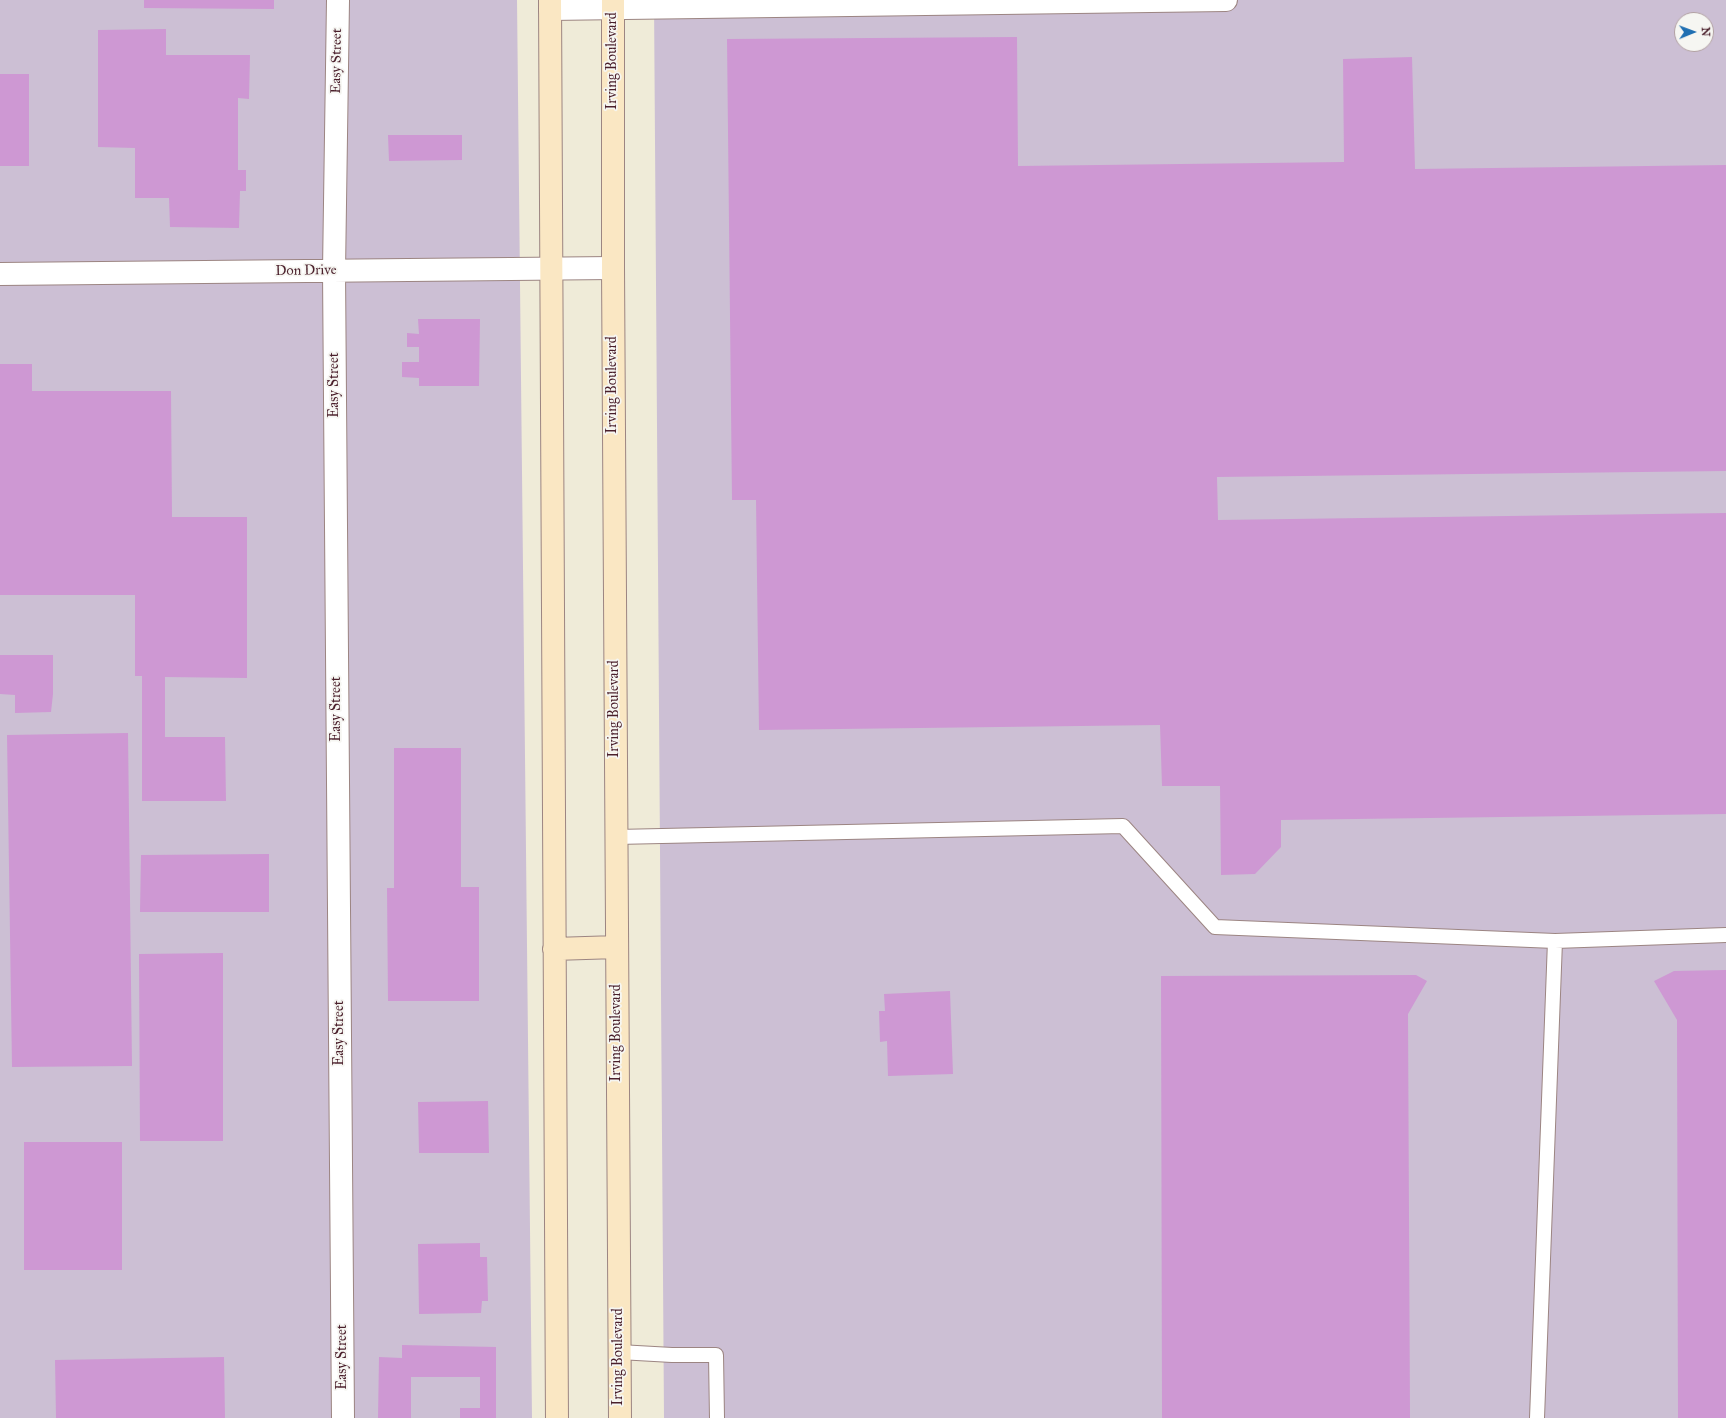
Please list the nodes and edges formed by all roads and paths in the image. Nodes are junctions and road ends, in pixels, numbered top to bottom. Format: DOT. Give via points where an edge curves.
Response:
graph roads {
  1 [pos="338,0"];
  2 [pos="1226,0"];
  3 [pos="613,4"];
  4 [pos="550,5"];
  5 [pos="613,268"];
  6 [pos="552,269"];
  7 [pos="334,271"];
  8 [pos="0,274"];
  9 [pos="616,837"];
  10 [pos="1726,935"];
  11 [pos="1555,941"];
  12 [pos="617,947"];
  13 [pos="554,949"];
  14 [pos="619,1352"];
  15 [pos="343,1418"];
  16 [pos="557,1418"];
  17 [pos="620,1418"];
  18 [pos="717,1418"];
  19 [pos="1537,1418"];
  1 -- 7 [label="street, Easy Street"];
  2 -- 3 [label="street"];
  3 -- 4 [label="street"];
  3 -- 5 [label="main road, Irving Boulevard"];
  4 -- 6 [label="main road"];
  5 -- 6 [label="street, Don Drive"];
  5 -- 9 [label="main road, Irving Boulevard"];
  6 -- 7 [label="street, Don Drive"];
  6 -- 13 [label="main road"];
  7 -- 8 [label="street, Don Drive"];
  7 -- 15 [label="street, Easy Street"];
  9 -- 11 [label="lane" via="1124,826 1215,927"];
  9 -- 12 [label="main road, Irving Boulevard"];
  10 -- 11 [label="lane"];
  11 -- 19 [label="lane"];
  12 -- 13 [label="main road"];
  12 -- 14 [label="main road, Irving Boulevard"];
  13 -- 16 [label="main road"];
  14 -- 17 [label="main road, Irving Boulevard"];
  14 -- 18 [label="lane" via="716,1355"];
}
